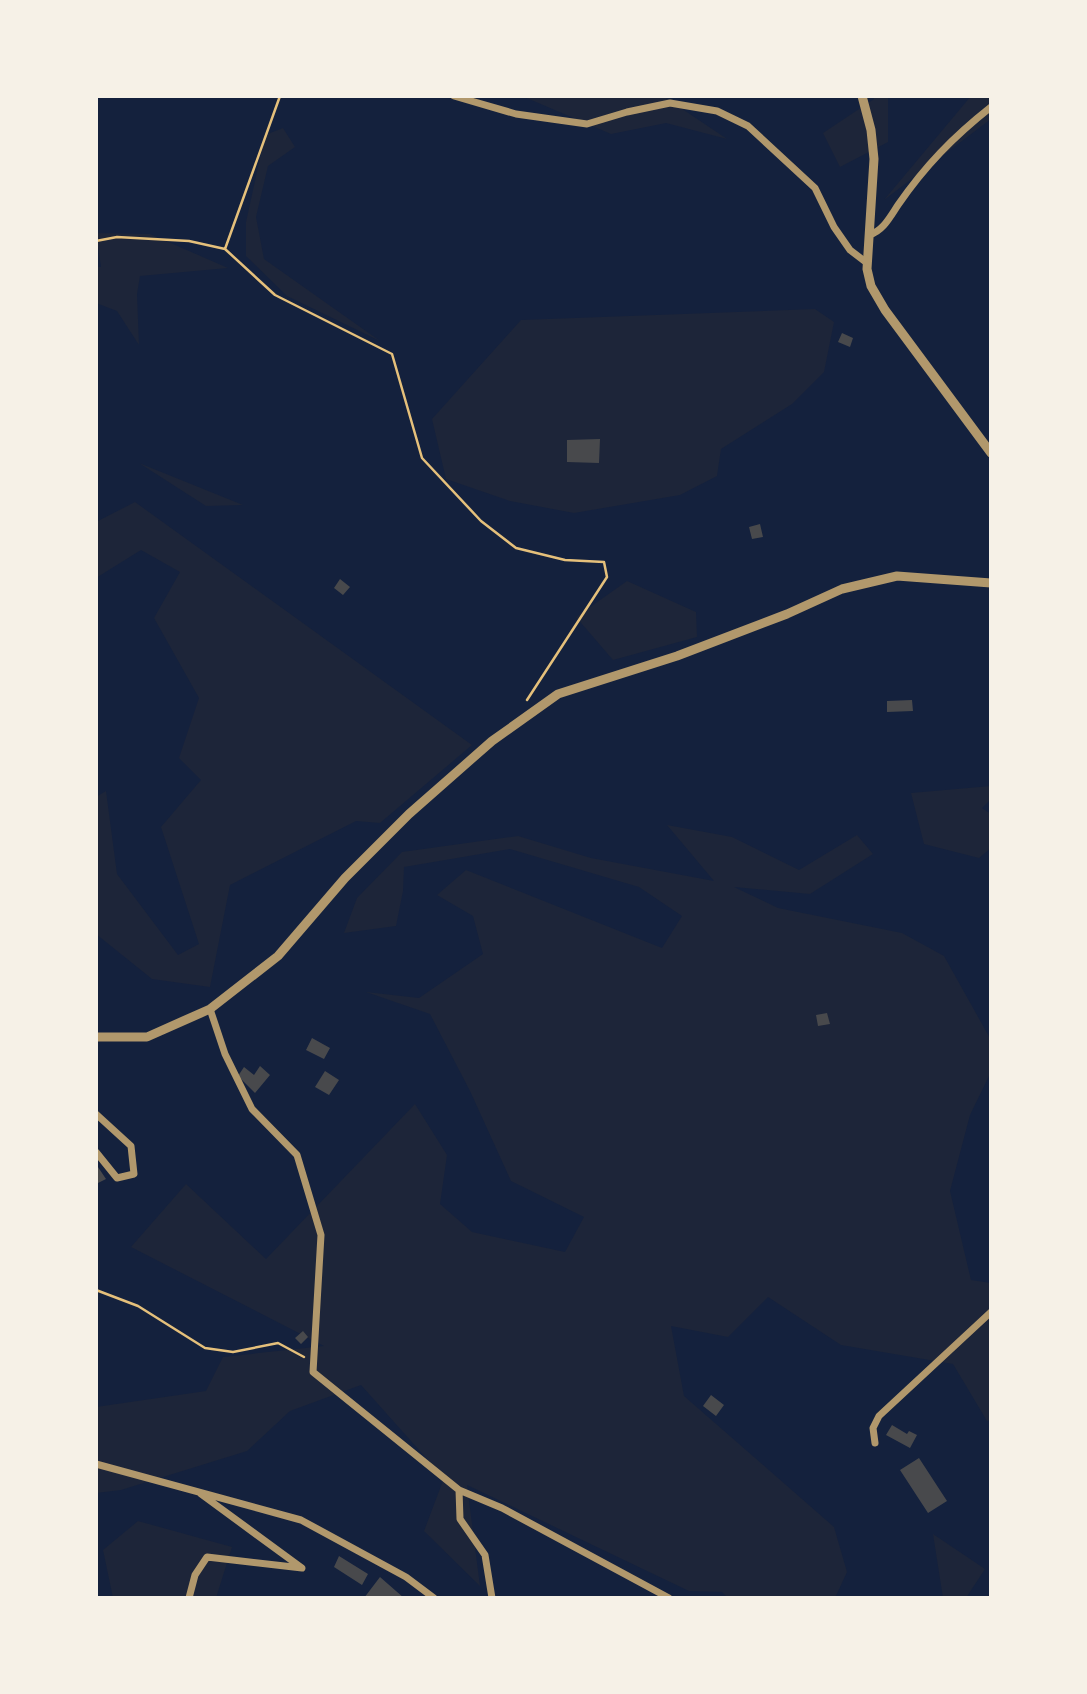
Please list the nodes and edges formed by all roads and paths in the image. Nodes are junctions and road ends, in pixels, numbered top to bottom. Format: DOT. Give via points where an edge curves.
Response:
graph roads {
  1 [pos="280,96"];
  2 [pos="454,96"];
  3 [pos="862,96"];
  4 [pos="991,107"];
  5 [pos="869,235"];
  6 [pos="96,241"];
  7 [pos="225,249"];
  8 [pos="867,263"];
  9 [pos="991,453"];
  10 [pos="991,583"];
  11 [pos="522,708"];
  12 [pos="210,1009"];
  13 [pos="96,1037"];
  14 [pos="96,1114"];
  15 [pos="96,1152"];
  16 [pos="96,1290"];
  17 [pos="991,1311"];
  18 [pos="314,1362"];
  19 [pos="876,1443"];
  20 [pos="96,1464"];
  21 [pos="194,1489"];
  22 [pos="459,1490"];
  23 [pos="189,1598"];
  24 [pos="434,1598"];
  25 [pos="492,1598"];
  26 [pos="669,1598"];
  1 -- 7 [label="path"];
  2 -- 8 [label="street" via="516,114 587,124 670,103 717,111 748,126 815,188 834,227 850,250"];
  3 -- 5 [label="street" via="874,159"];
  4 -- 5 [label="street" via="920,173 888,220"];
  5 -- 8 [label="street"];
  6 -- 7 [label="path" via="117,237 189,241"];
  7 -- 11 [label="path" via="275,295 392,354 422,458 481,520 516,548 565,561 604,562 607,578"];
  8 -- 9 [label="street" via="871,286 885,310"];
  10 -- 12 [label="street" via="897,576 842,589 677,656 558,694 492,741 409,814 345,878 278,956"];
  12 -- 13 [label="street" via="148,1037"];
  12 -- 18 [label="street" via="225,1054 252,1109 297,1155 321,1235"];
  14 -- 15 [label="street" via="131,1146 134,1174 117,1178"];
  16 -- 18 [label="path" via="138,1306 205,1348 233,1352 278,1343"];
  17 -- 19 [label="street" via="879,1416 873,1428"];
  18 -- 22 [label="street" via="313,1372"];
  20 -- 21 [label="street"];
  21 -- 23 [label="street" via="302,1568 207,1557 195,1575"];
  21 -- 24 [label="street" via="301,1520 406,1577"];
  22 -- 25 [label="street" via="460,1519 485,1555"];
  22 -- 26 [label="street" via="502,1508"];
}
